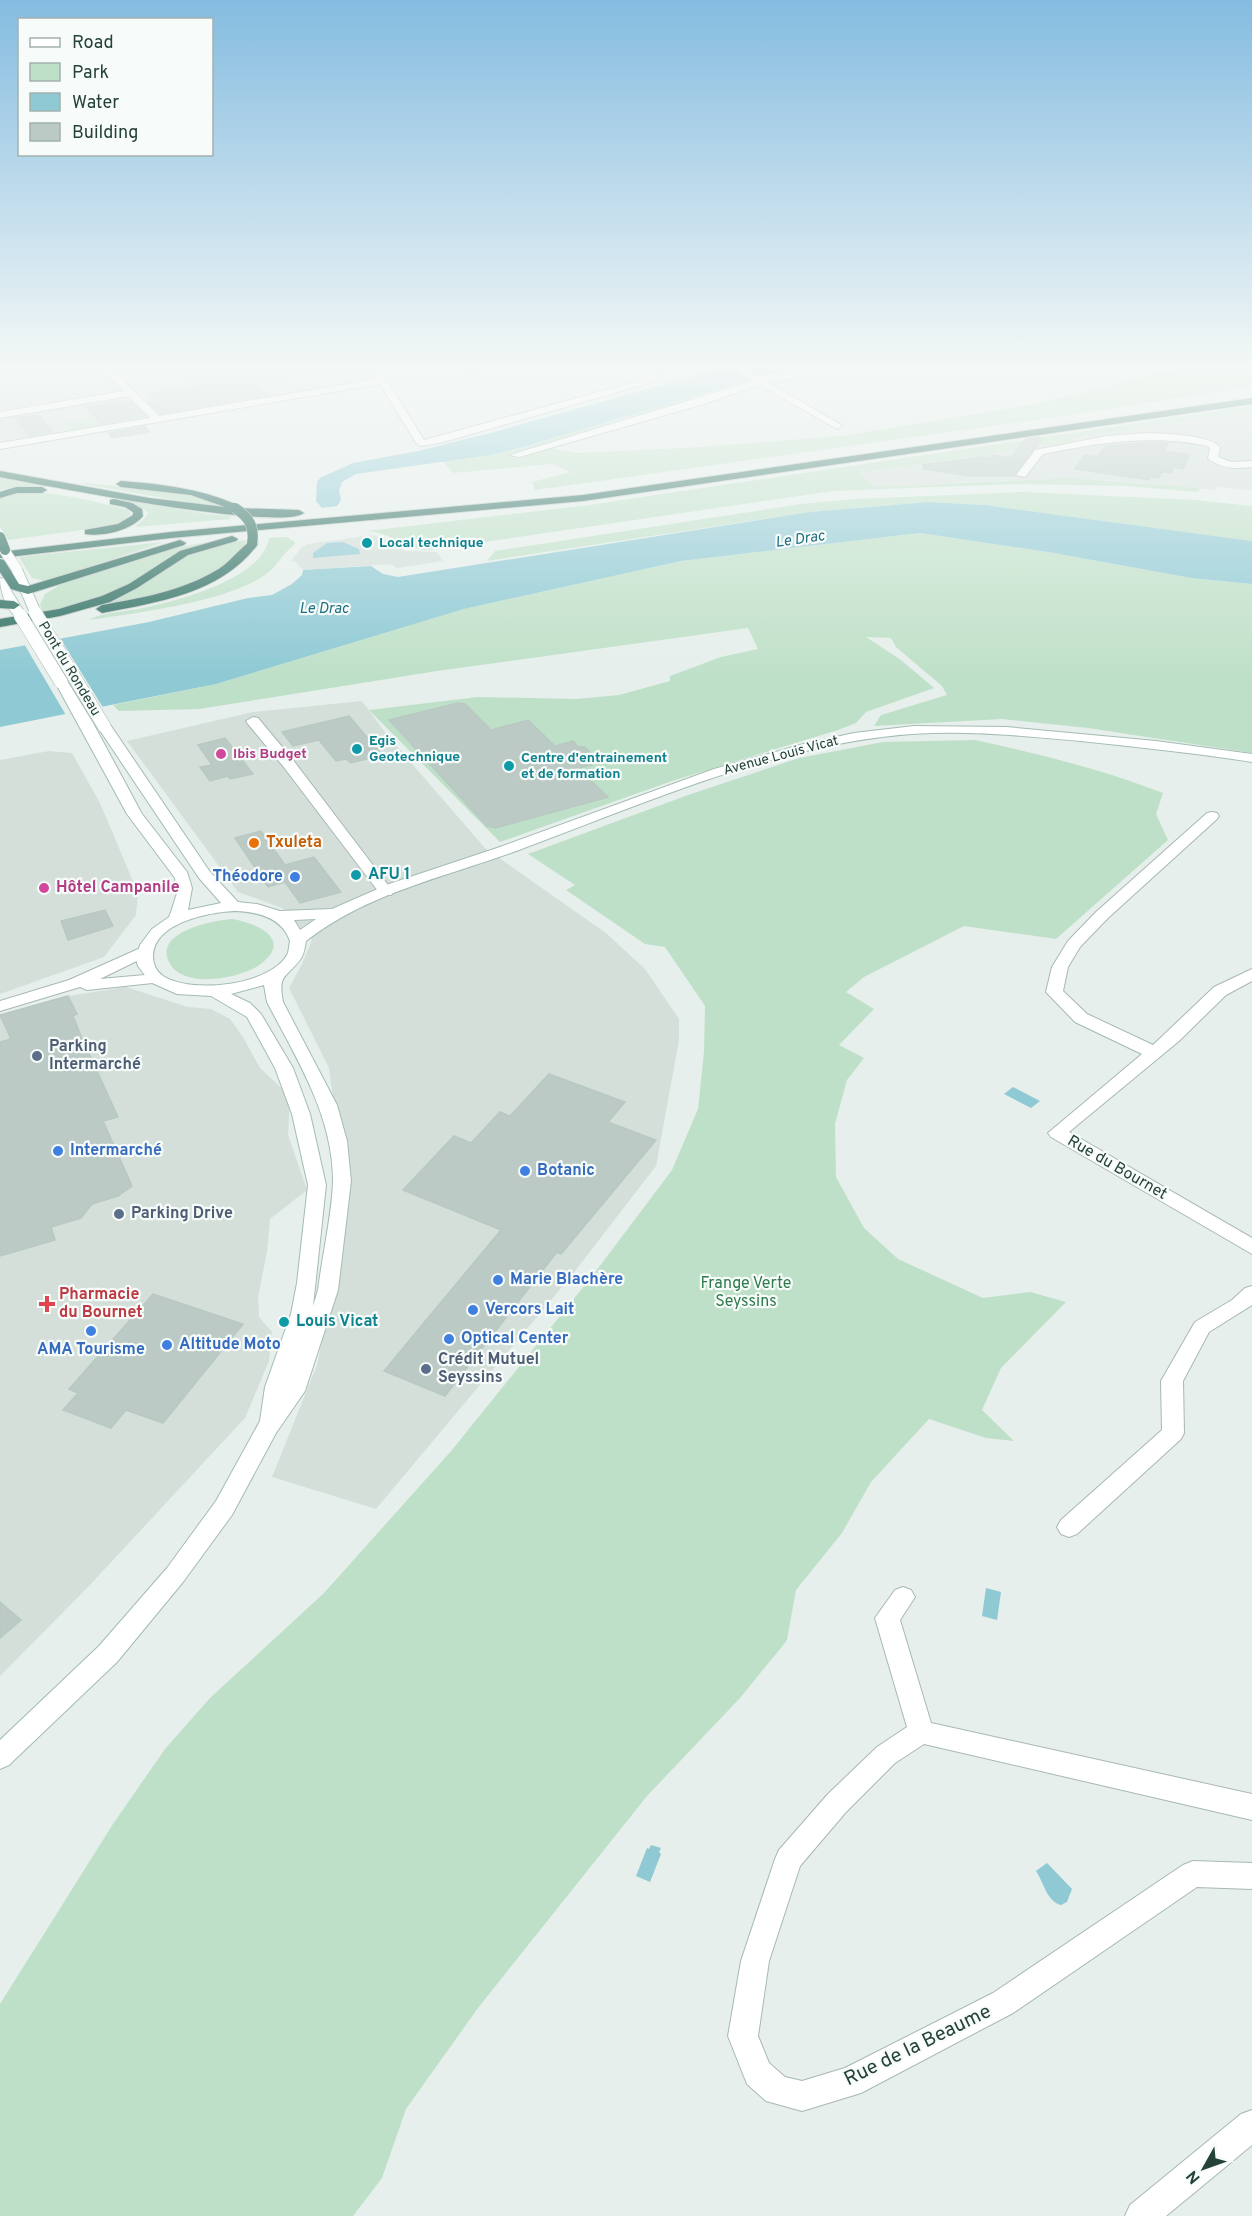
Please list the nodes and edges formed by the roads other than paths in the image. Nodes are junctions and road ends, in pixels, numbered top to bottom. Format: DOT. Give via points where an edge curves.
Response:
graph roads {
  1 [pos="711,471"];
  2 [pos="790,471"];
  3 [pos="1024,471"];
  4 [pos="0,473"];
  5 [pos="1021,476"];
  6 [pos="0,495"];
  7 [pos="361,519"];
  8 [pos="296,522"];
  9 [pos="73,535"];
  10 [pos="0,537"];
  11 [pos="1,549"];
  12 [pos="6,571"];
  13 [pos="28,590"];
  14 [pos="0,604"];
  15 [pos="17,610"];
  16 [pos="0,625"];
  17 [pos="253,721"];
  18 [pos="97,727"];
  19 [pos="1252,758"];
  20 [pos="1212,816"];
  21 [pos="386,892"];
  22 [pos="234,907"];
  23 [pos="332,913"];
  24 [pos="278,916"];
  25 [pos="175,920"];
  26 [pos="297,940"];
  27 [pos="145,951"];
  28 [pos="1252,974"];
  29 [pos="275,975"];
  30 [pos="156,979"];
  31 [pos="61,989"];
  32 [pos="217,993"];
  33 [pos="0,1006"];
  34 [pos="1153,1052"];
  35 [pos="1252,1247"];
  36 [pos="1252,1293"];
  37 [pos="268,1427"];
  38 [pos="1069,1527"];
  39 [pos="903,1597"];
  40 [pos="921,1732"];
  41 [pos="0,1757"];
  42 [pos="1252,1807"];
  43 [pos="1252,1876"];
  44 [pos="1252,2125"];
  45 [pos="1141,2216"];
  1 -- 7 [label="highway"];
  2 -- 7 [label="highway" via="568,504"];
  3 -- 5 [label="street"];
  4 -- 8 [label="highway"];
  4 -- 16 [label="highway, bridge" via="173,490 213,498 247,517 254,532 252,544 236,562 187,588 121,606"];
  6 -- 9 [label="highway" via="23,489 50,490 123,504 139,513 127,524"];
  7 -- 8 [label="highway"];
  7 -- 8 [label="highway"];
  8 -- 9 [label="highway"];
  8 -- 11 [label="highway"];
  8 -- 13 [label="highway" via="176,544"];
  8 -- 16 [label="highway" via="193,549 106,599"];
  9 -- 11 [label="highway"];
  10 -- 11 [label="highway, bridge"];
  11 -- 12 [label="street, bridge"];
  12 -- 13 [label="highway" via="15,587"];
  12 -- 15 [label="street"];
  13 -- 18 [label="street, Pont du Rondeau, bridge" via="35,612"];
  14 -- 15 [label="highway"];
  15 -- 18 [label="street, bridge"];
  17 -- 21 [label="street"];
  18 -- 22 [label="street" via="204,875"];
  18 -- 25 [label="street" via="137,818 183,880 183,898"];
  19 -- 21 [label="street, Avenue Louis Vicat" via="999,729 856,736 730,769"];
  20 -- 34 [label="street" via="1102,915 1074,944 1060,967 1054,992 1081,1018"];
  21 -- 23 [label="street, Avenue Louis Vicat"];
  22 -- 24 [label="street"];
  22 -- 25 [label="street" via="203,910"];
  23 -- 24 [label="street"];
  23 -- 26 [label="street"];
  24 -- 26 [label="street" via="291,927"];
  25 -- 27 [label="street" via="155,934"];
  26 -- 29 [label="street" via="290,962"];
  27 -- 30 [label="street" via="146,966"];
  27 -- 31 [label="street"];
  28 -- 34 [label="street" via="1220,991"];
  29 -- 32 [label="street" via="248,987"];
  29 -- 37 [label="street" via="275,1002 328,1105 338,1141 342,1181 328,1290 294,1391"];
  30 -- 31 [label="street"];
  30 -- 32 [label="street" via="176,989"];
  31 -- 33 [label="street"];
  32 -- 37 [label="street" via="253,1014 272,1044 301,1114 317,1185 303,1303 276,1387"];
  34 -- 35 [label="street, Rue du Bournet" via="1057,1133"];
  36 -- 38 [label="street" via="1202,1328 1182,1363 1172,1381 1173,1433"];
  37 -- 41 [label="street" via="224,1508 175,1575 108,1654"];
  39 -- 40 [label="street" via="887,1618"];
  40 -- 42 [label="street"];
  40 -- 43 [label="street, Rue de la Beaume" via="886,1755 837,1803 789,1859 755,1961 743,2036 758,2073 777,2090 802,2096 850,2082 1003,2003 1193,1874"];
  44 -- 45 [label="street"];
}
